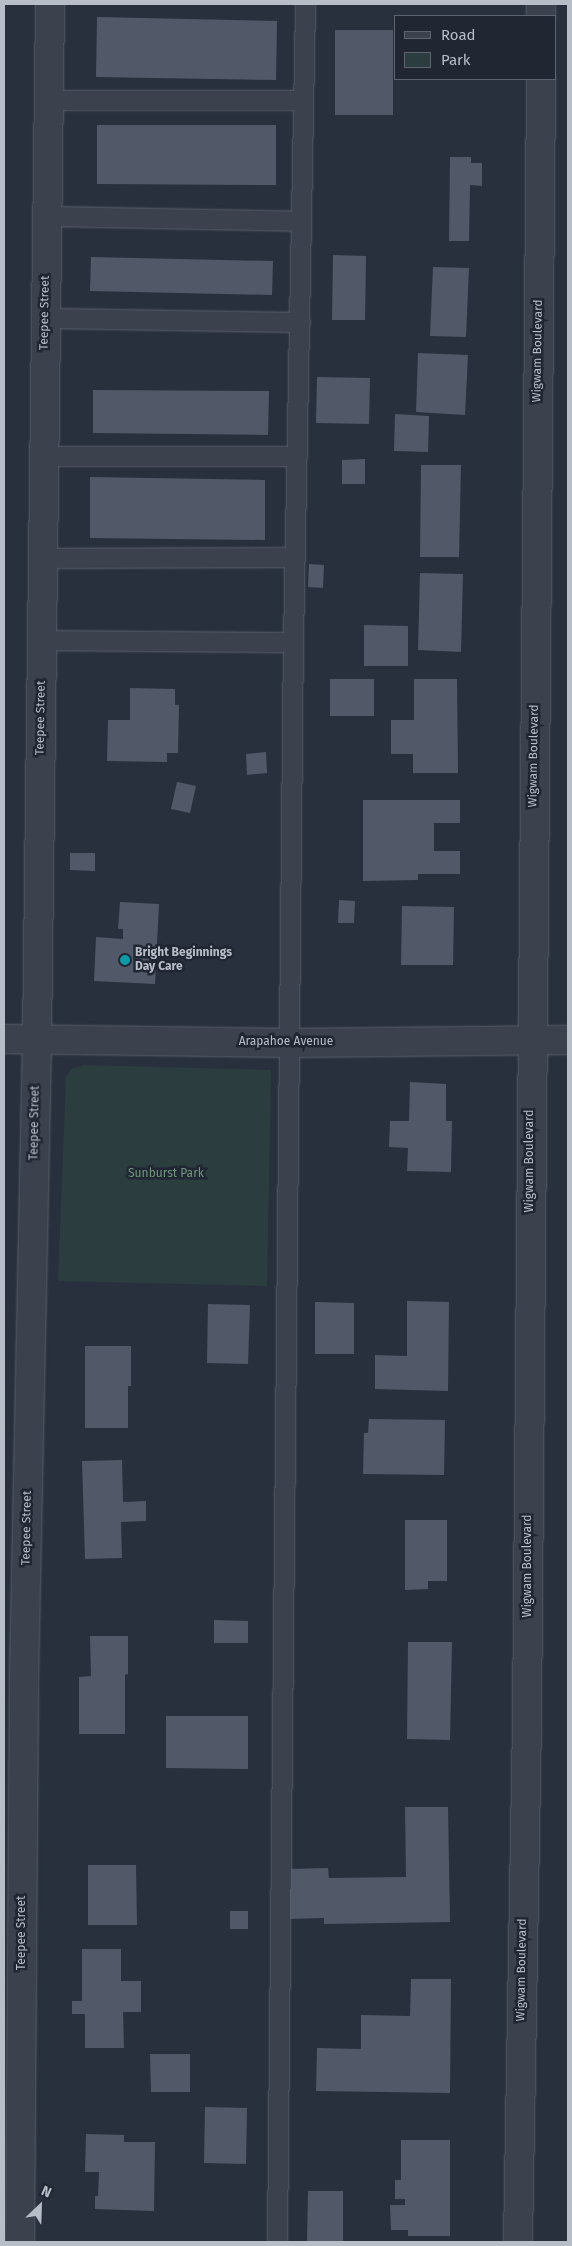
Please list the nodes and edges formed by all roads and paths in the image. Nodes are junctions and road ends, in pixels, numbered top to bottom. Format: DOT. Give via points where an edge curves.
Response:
graph roads {
  1 [pos="50,4"];
  2 [pos="305,4"];
  3 [pos="541,80"];
  4 [pos="48,100"];
  5 [pos="303,100"];
  6 [pos="46,216"];
  7 [pos="301,221"];
  8 [pos="45,318"];
  9 [pos="300,322"];
  10 [pos="43,456"];
  11 [pos="297,456"];
  12 [pos="295,557"];
  13 [pos="42,558"];
  14 [pos="42,640"];
  15 [pos="294,642"];
  16 [pos="4,1040"];
  17 [pos="37,1040"];
  18 [pos="531,1040"];
  19 [pos="568,1040"];
  20 [pos="291,1043"];
  21 [pos="14,1676"];
  22 [pos="20,2242"];
  23 [pos="277,2242"];
  24 [pos="518,2242"];
  1 -- 4 [label="street, Teepee Street"];
  2 -- 5 [label="lane"];
  3 -- 18 [label="street, Wigwam Boulevard"];
  4 -- 5 [label="lane"];
  4 -- 6 [label="street, Teepee Street"];
  5 -- 7 [label="lane"];
  6 -- 7 [label="lane"];
  6 -- 8 [label="street, Teepee Street"];
  7 -- 9 [label="lane"];
  8 -- 9 [label="lane"];
  8 -- 10 [label="street, Teepee Street"];
  9 -- 11 [label="lane"];
  10 -- 11 [label="lane"];
  10 -- 13 [label="street, Teepee Street"];
  11 -- 12 [label="lane"];
  12 -- 13 [label="lane"];
  12 -- 15 [label="lane"];
  13 -- 14 [label="street, Teepee Street"];
  14 -- 15 [label="lane"];
  14 -- 17 [label="street, Teepee Street"];
  15 -- 20 [label="lane"];
  16 -- 17 [label="street, Arapahoe Avenue"];
  17 -- 20 [label="street, Arapahoe Avenue"];
  17 -- 21 [label="street, Teepee Street"];
  18 -- 19 [label="street, Arapahoe Avenue"];
  18 -- 20 [label="street, Arapahoe Avenue"];
  18 -- 24 [label="street, Wigwam Boulevard" via="527,1709"];
  20 -- 23 [label="lane"];
  21 -- 22 [label="street, Teepee Street"];
}
